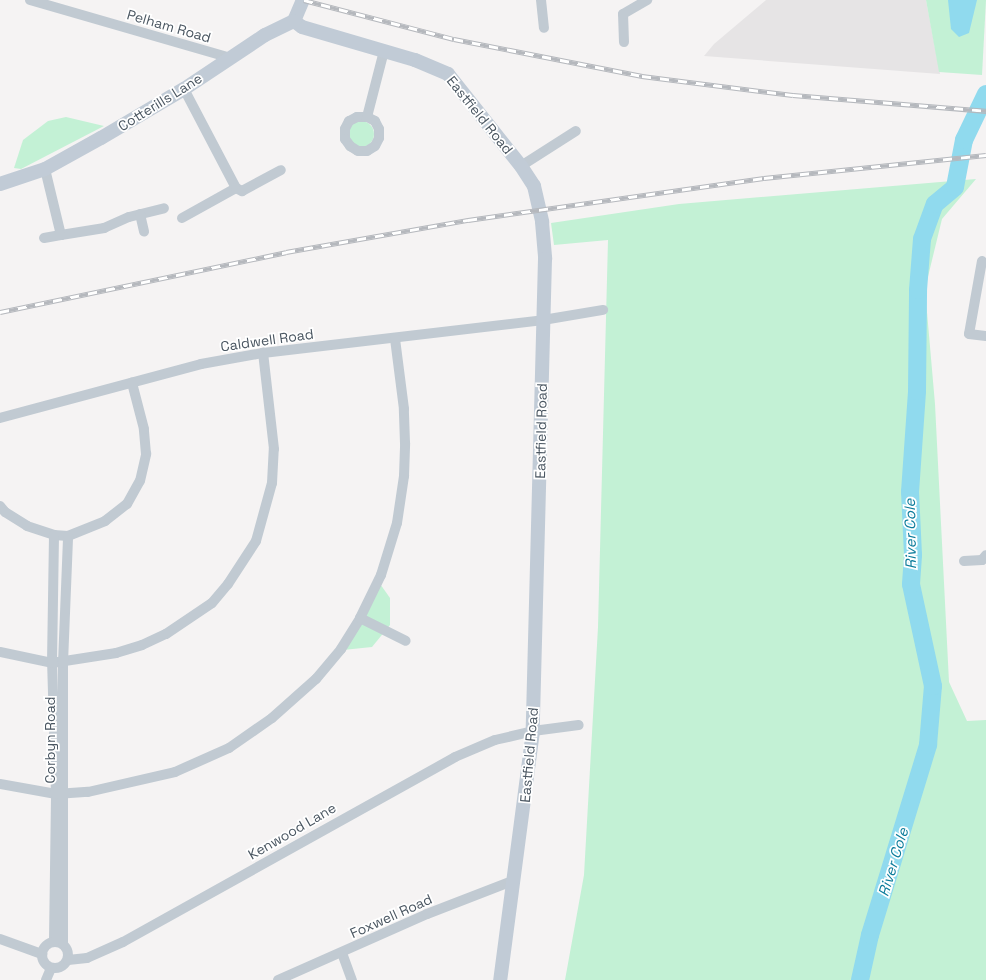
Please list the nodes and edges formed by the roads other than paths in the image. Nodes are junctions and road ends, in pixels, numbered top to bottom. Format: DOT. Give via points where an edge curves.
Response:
graph roads {
  1 [pos="30,0"];
  2 [pos="303,0"];
  3 [pos="541,0"];
  4 [pos="648,0"];
  5 [pos="294,21"];
  6 [pos="544,28"];
  7 [pos="624,42"];
  8 [pos="384,51"];
  9 [pos="231,58"];
  10 [pos="184,89"];
  11 [pos="367,117"];
  12 [pos="576,131"];
  13 [pos="521,166"];
  14 [pos="45,169"];
  15 [pos="281,170"];
  16 [pos="0,184"];
  17 [pos="236,188"];
  18 [pos="164,208"];
  19 [pos="140,214"];
  20 [pos="182,218"];
  21 [pos="144,232"];
  22 [pos="61,235"];
  23 [pos="44,238"];
  24 [pos="982,261"];
  25 [pos="603,310"];
  26 [pos="543,320"];
  27 [pos="986,336"];
  28 [pos="395,339"];
  29 [pos="263,353"];
  30 [pos="132,383"];
  31 [pos="0,418"];
  32 [pos="0,506"];
  33 [pos="54,535"];
  34 [pos="68,536"];
  35 [pos="986,555"];
  36 [pos="964,561"];
  37 [pos="360,618"];
  38 [pos="406,641"];
  39 [pos="0,652"];
  40 [pos="63,662"];
  41 [pos="52,663"];
  42 [pos="580,725"];
  43 [pos="533,731"];
  44 [pos="0,784"];
  45 [pos="60,793"];
  46 [pos="516,880"];
  47 [pos="0,939"];
  48 [pos="59,942"];
  49 [pos="342,953"];
  50 [pos="42,954"];
  51 [pos="68,960"];
  52 [pos="51,968"];
  53 [pos="46,980"];
  54 [pos="278,980"];
  55 [pos="352,980"];
  56 [pos="500,980"];
  1 -- 9 [label="street, Pelham Road"];
  2 -- 5 [label="street"];
  3 -- 6 [label="street"];
  4 -- 7 [label="street" via="624,14"];
  5 -- 8 [label="street, Eastfield Road" via="302,27"];
  5 -- 9 [label="street, Cotterills Lane" via="282,25"];
  8 -- 11 [label="street"];
  8 -- 13 [label="street, Eastfield Road" via="448,74"];
  9 -- 10 [label="street, Cotterills Lane"];
  10 -- 14 [label="street, Cotterills Lane"];
  10 -- 17 [label="street"];
  12 -- 13 [label="street"];
  13 -- 26 [label="street, Eastfield Road" via="534,186 542,222 545,259"];
  14 -- 16 [label="street, Cotterills Lane"];
  14 -- 22 [label="street"];
  15 -- 17 [label="street" via="242,191"];
  17 -- 20 [label="street"];
  18 -- 19 [label="street"];
  19 -- 21 [label="street"];
  19 -- 22 [label="street" via="104,228"];
  22 -- 23 [label="street"];
  24 -- 27 [label="street" via="969,334"];
  25 -- 26 [label="street, Caldwell Road"];
  26 -- 28 [label="street, Caldwell Road"];
  26 -- 43 [label="street, Eastfield Road"];
  28 -- 29 [label="street, Caldwell Road"];
  28 -- 37 [label="street" via="404,409 404,476 397,523 381,575"];
  29 -- 30 [label="street, Caldwell Road" via="201,364"];
  29 -- 40 [label="street" via="274,449 272,483 256,541 228,584 212,603 166,634 116,653"];
  30 -- 31 [label="street, Caldwell Road"];
  30 -- 34 [label="street" via="144,429 146,454 140,482 127,504 110,517"];
  32 -- 33 [label="street" via="27,526"];
  33 -- 34 [label="street"];
  33 -- 41 [label="street, Corbyn Road"];
  34 -- 40 [label="street, Corbyn Road"];
  35 -- 36 [label="street" via="982,560"];
  37 -- 38 [label="street"];
  37 -- 45 [label="street" via="341,649 316,679 272,718 229,748 175,772 88,792"];
  39 -- 41 [label="street"];
  40 -- 41 [label="street"];
  40 -- 45 [label="street, Corbyn Road"];
  41 -- 45 [label="street, Corbyn Road"];
  42 -- 43 [label="street, Kenwood Lane"];
  43 -- 46 [label="street, Eastfield Road"];
  43 -- 51 [label="street, Kenwood Lane" via="495,740 455,757 123,942 87,958"];
  44 -- 45 [label="street"];
  45 -- 48 [label="street, Corbyn Road"];
  46 -- 49 [label="street, Foxwell Road" via="427,914"];
  46 -- 56 [label="street, Eastfield Road"];
  47 -- 50 [label="street"];
  48 -- 50 [label="street" via="46,944"];
  48 -- 51 [label="street" via="68,950"];
  49 -- 54 [label="street, Foxwell Road"];
  49 -- 55 [label="street"];
  50 -- 52 [label="street" via="45,964"];
  51 -- 52 [label="street" via="58,968"];
  52 -- 53 [label="street"];
}
